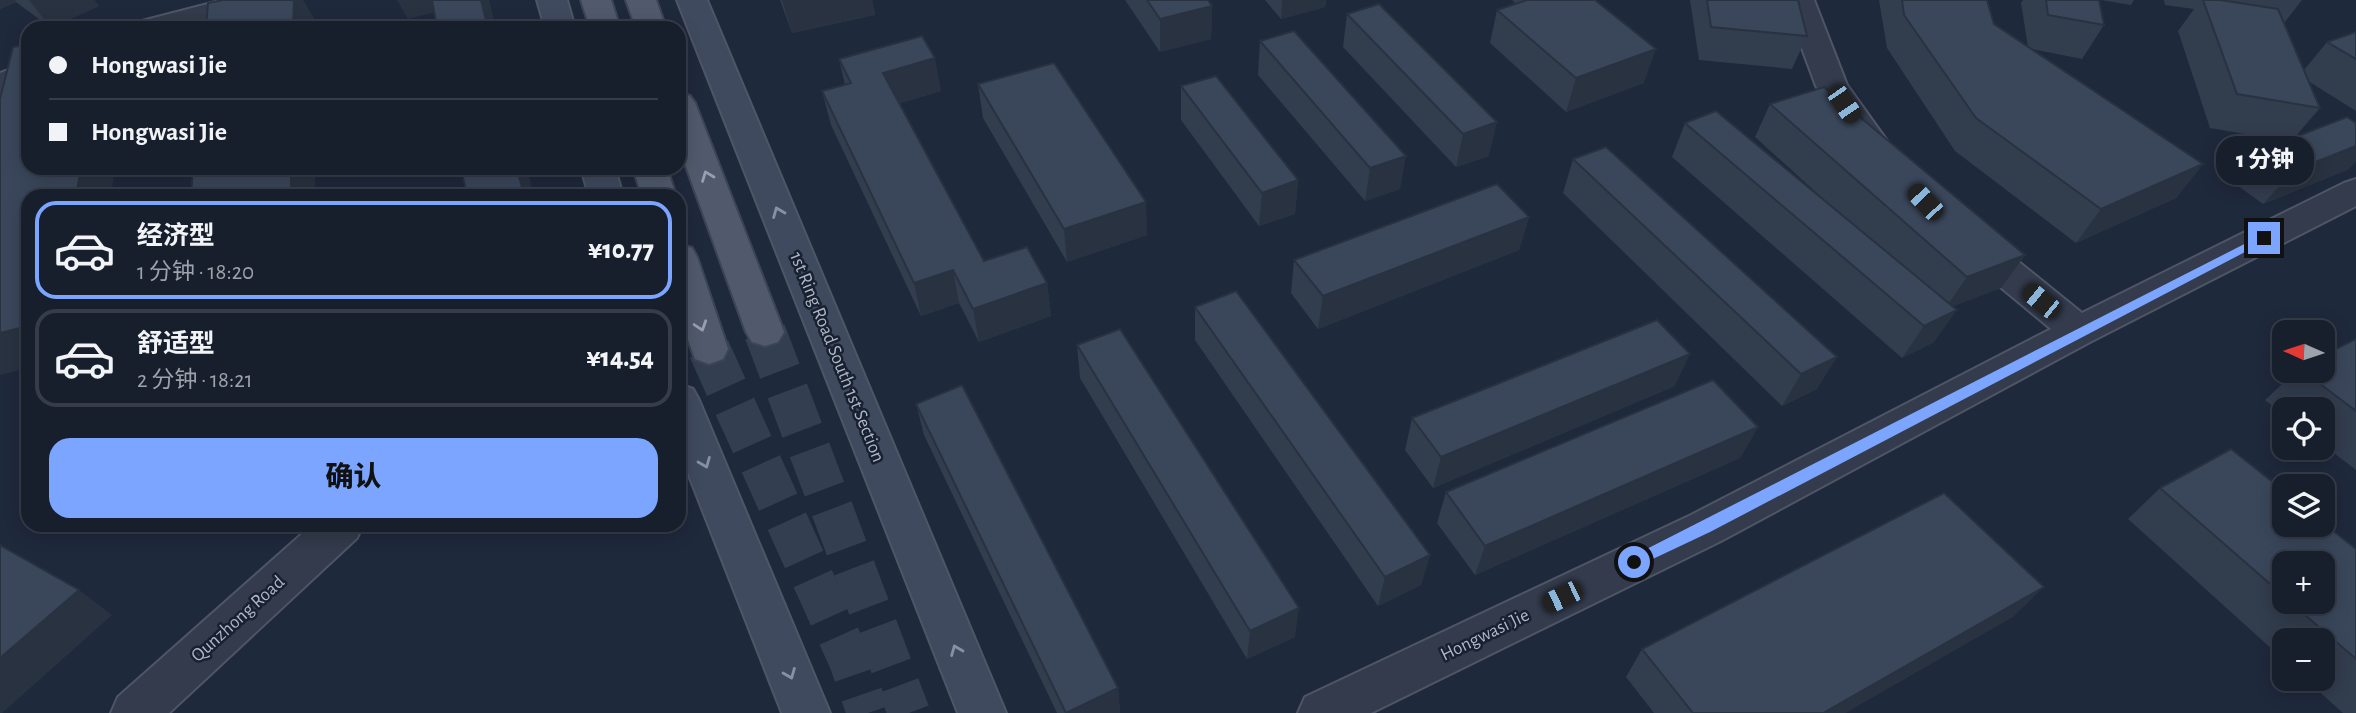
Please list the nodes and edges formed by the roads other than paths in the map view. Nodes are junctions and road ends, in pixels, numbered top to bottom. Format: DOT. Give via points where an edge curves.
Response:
graph roads {
  1 [pos="258,0"];
  2 [pos="552,0"];
  3 [pos="596,0"];
  4 [pos="640,0"];
  5 [pos="692,0"];
  6 [pos="1799,0"];
  7 [pos="176,21"];
  8 [pos="558,21"];
  9 [pos="604,21"];
  10 [pos="648,21"];
  11 [pos="21,75"];
  12 [pos="0,84"];
  13 [pos="686,122"];
  14 [pos="1897,171"];
  15 [pos="2356,191"];
  16 [pos="1944,219"];
  17 [pos="686,278"];
  18 [pos="2079,331"];
  19 [pos="765,332"];
  20 [pos="709,349"];
  21 [pos="686,417"];
  22 [pos="334,532"];
  23 [pos="135,713"];
  24 [pos="806,713"];
  25 [pos="982,713"];
  26 [pos="1322,713"];
  1 -- 7 [label="street"];
  2 -- 8 [label="main road"];
  3 -- 9 [label="main road"];
  4 -- 10 [label="main road"];
  25 -- 5 [label="main road, 1st Ring Road South 1st Section, one-way"];
  6 -- 14 [label="street" via="1832,86 1869,141"];
  11 -- 12 [label="street"];
  19 -- 13 [label="main road, one-way"];
  15 -- 18 [label="street, Hongwasi Jie"];
  16 -- 18 [label="street"];
  17 -- 20 [label="main road, one-way"];
  18 -- 26 [label="street, Hongwasi Jie" via="1706,528"];
  21 -- 24 [label="main road, one-way"];
  22 -- 23 [label="street, Qunzhong Road"];
}
